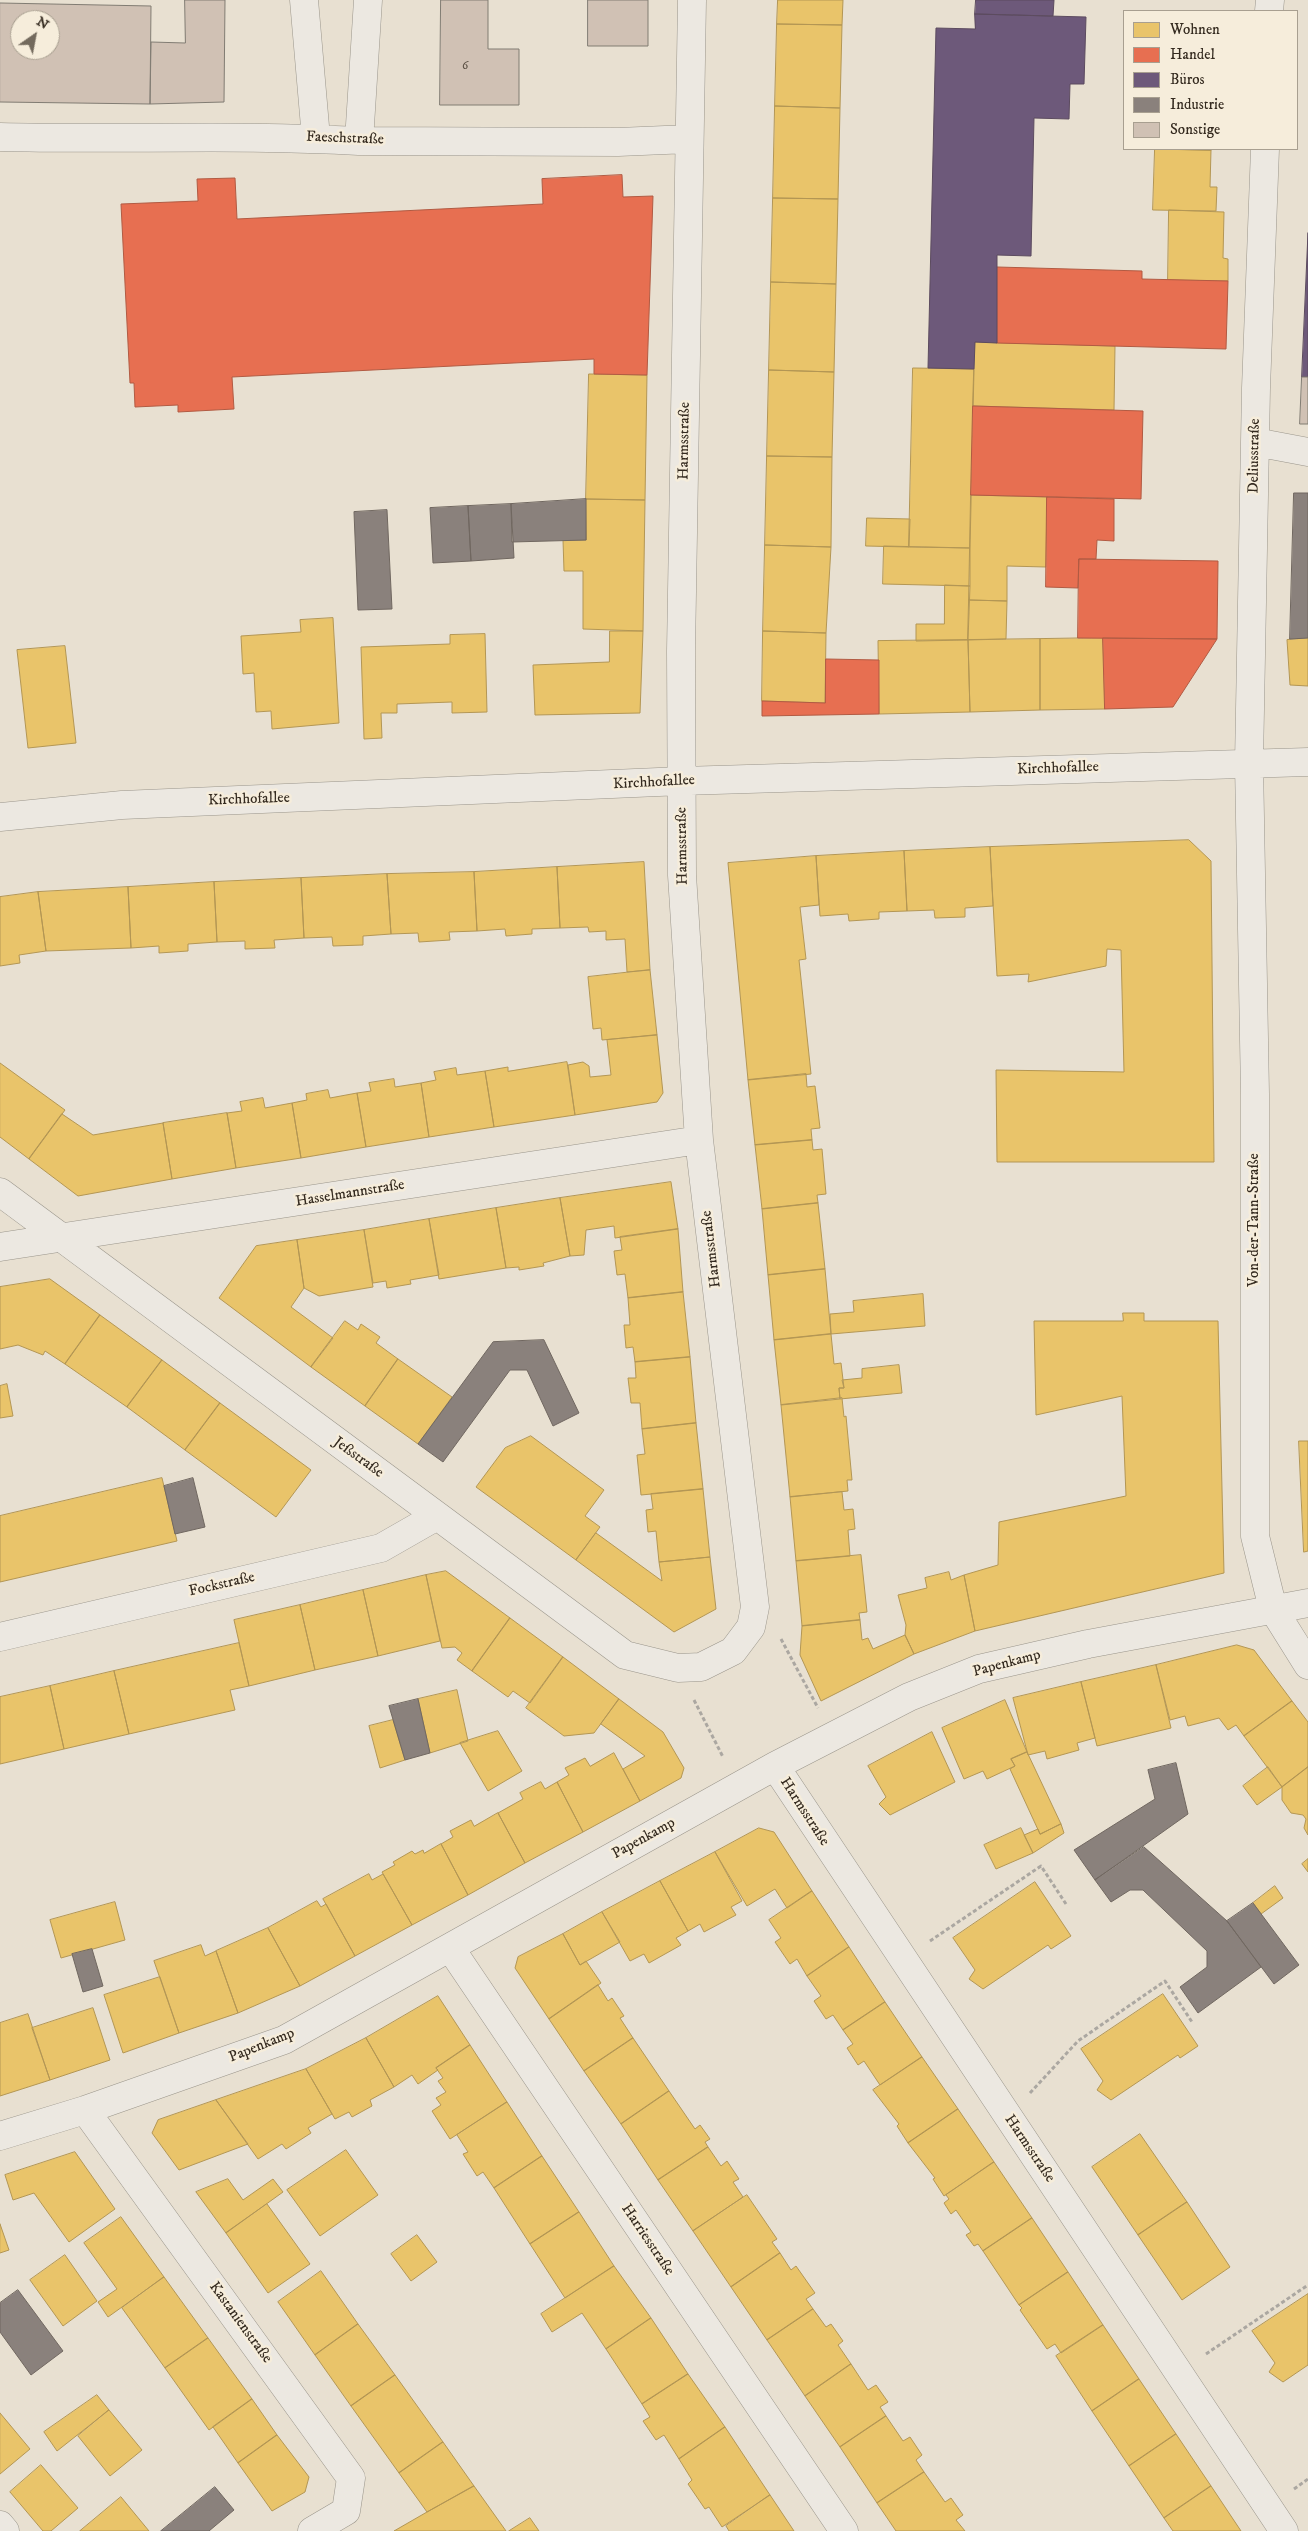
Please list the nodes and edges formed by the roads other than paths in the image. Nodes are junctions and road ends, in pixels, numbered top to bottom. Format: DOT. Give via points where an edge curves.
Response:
graph roads {
  1 [pos="304,0"];
  2 [pos="368,0"];
  3 [pos="692,0"];
  4 [pos="0,137"];
  5 [pos="316,138"];
  6 [pos="690,139"];
  7 [pos="359,141"];
  8 [pos="1265,150"];
  9 [pos="1308,434"];
  10 [pos="1255,442"];
  11 [pos="1308,452"];
  12 [pos="1308,762"];
  13 [pos="1249,763"];
  14 [pos="682,781"];
  15 [pos="0,817"];
  16 [pos="700,1140"];
  17 [pos="0,1192"];
  18 [pos="62,1238"];
  19 [pos="0,1247"];
  20 [pos="437,1516"];
  21 [pos="1308,1602"];
  22 [pos="1274,1609"];
  23 [pos="0,1637"];
  24 [pos="733,1651"];
  25 [pos="1308,1665"];
  26 [pos="775,1766"];
  27 [pos="451,1948"];
  28 [pos="85,2110"];
  29 [pos="0,2136"];
  30 [pos="0,2525"];
  31 [pos="5,2531"];
  32 [pos="312,2531"];
  33 [pos="844,2531"];
  34 [pos="1284,2531"];
  1 -- 5 [label="street"];
  2 -- 7 [label="street"];
  3 -- 6 [label="street, Harmsstraße"];
  4 -- 5 [label="street, Faeschstraße"];
  5 -- 7 [label="street, Faeschstraße"];
  6 -- 7 [label="street, Faeschstraße" via="618,142"];
  6 -- 14 [label="street, Harmsstraße" via="681,651"];
  8 -- 10 [label="street, Deliusstraße"];
  9 -- 10 [label="street"];
  10 -- 11 [label="street"];
  10 -- 13 [label="street, Deliusstraße"];
  12 -- 13 [label="street, Kirchhofallee"];
  13 -- 14 [label="street, Kirchhofallee"];
  13 -- 22 [label="street, Von-der-Tann-Straße" via="1255,1094 1254,1536"];
  14 -- 15 [label="street, Kirchhofallee" via="122,805"];
  14 -- 16 [label="street, Harmsstraße" via="682,875"];
  16 -- 18 [label="street, Hasselmannstraße"];
  16 -- 24 [label="street, Harmsstraße" via="755,1608 751,1627"];
  17 -- 18 [label="street, Jeßstraße"];
  18 -- 19 [label="street, Hasselmannstraße"];
  18 -- 20 [label="street, Jeßstraße"];
  20 -- 23 [label="street, Fockstraße" via="381,1548"];
  20 -- 24 [label="street, Jeßstraße" via="625,1655 678,1668 701,1667"];
  21 -- 22 [label="street, Papenkamp"];
  22 -- 25 [label="street, Von-der-Tann-Straße"];
  22 -- 26 [label="street, Papenkamp" via="1088,1644 979,1670 909,1697"];
  26 -- 27 [label="street, Papenkamp"];
  26 -- 34 [label="street, Harmsstraße"];
  27 -- 28 [label="street, Papenkamp" via="284,2040"];
  27 -- 33 [label="street, Harriesstraße"];
  28 -- 29 [label="street, Papenkamp"];
  28 -- 32 [label="street, Kastanienstraße" via="351,2478 346,2511"];
  30 -- 31 [label="street"];
}
